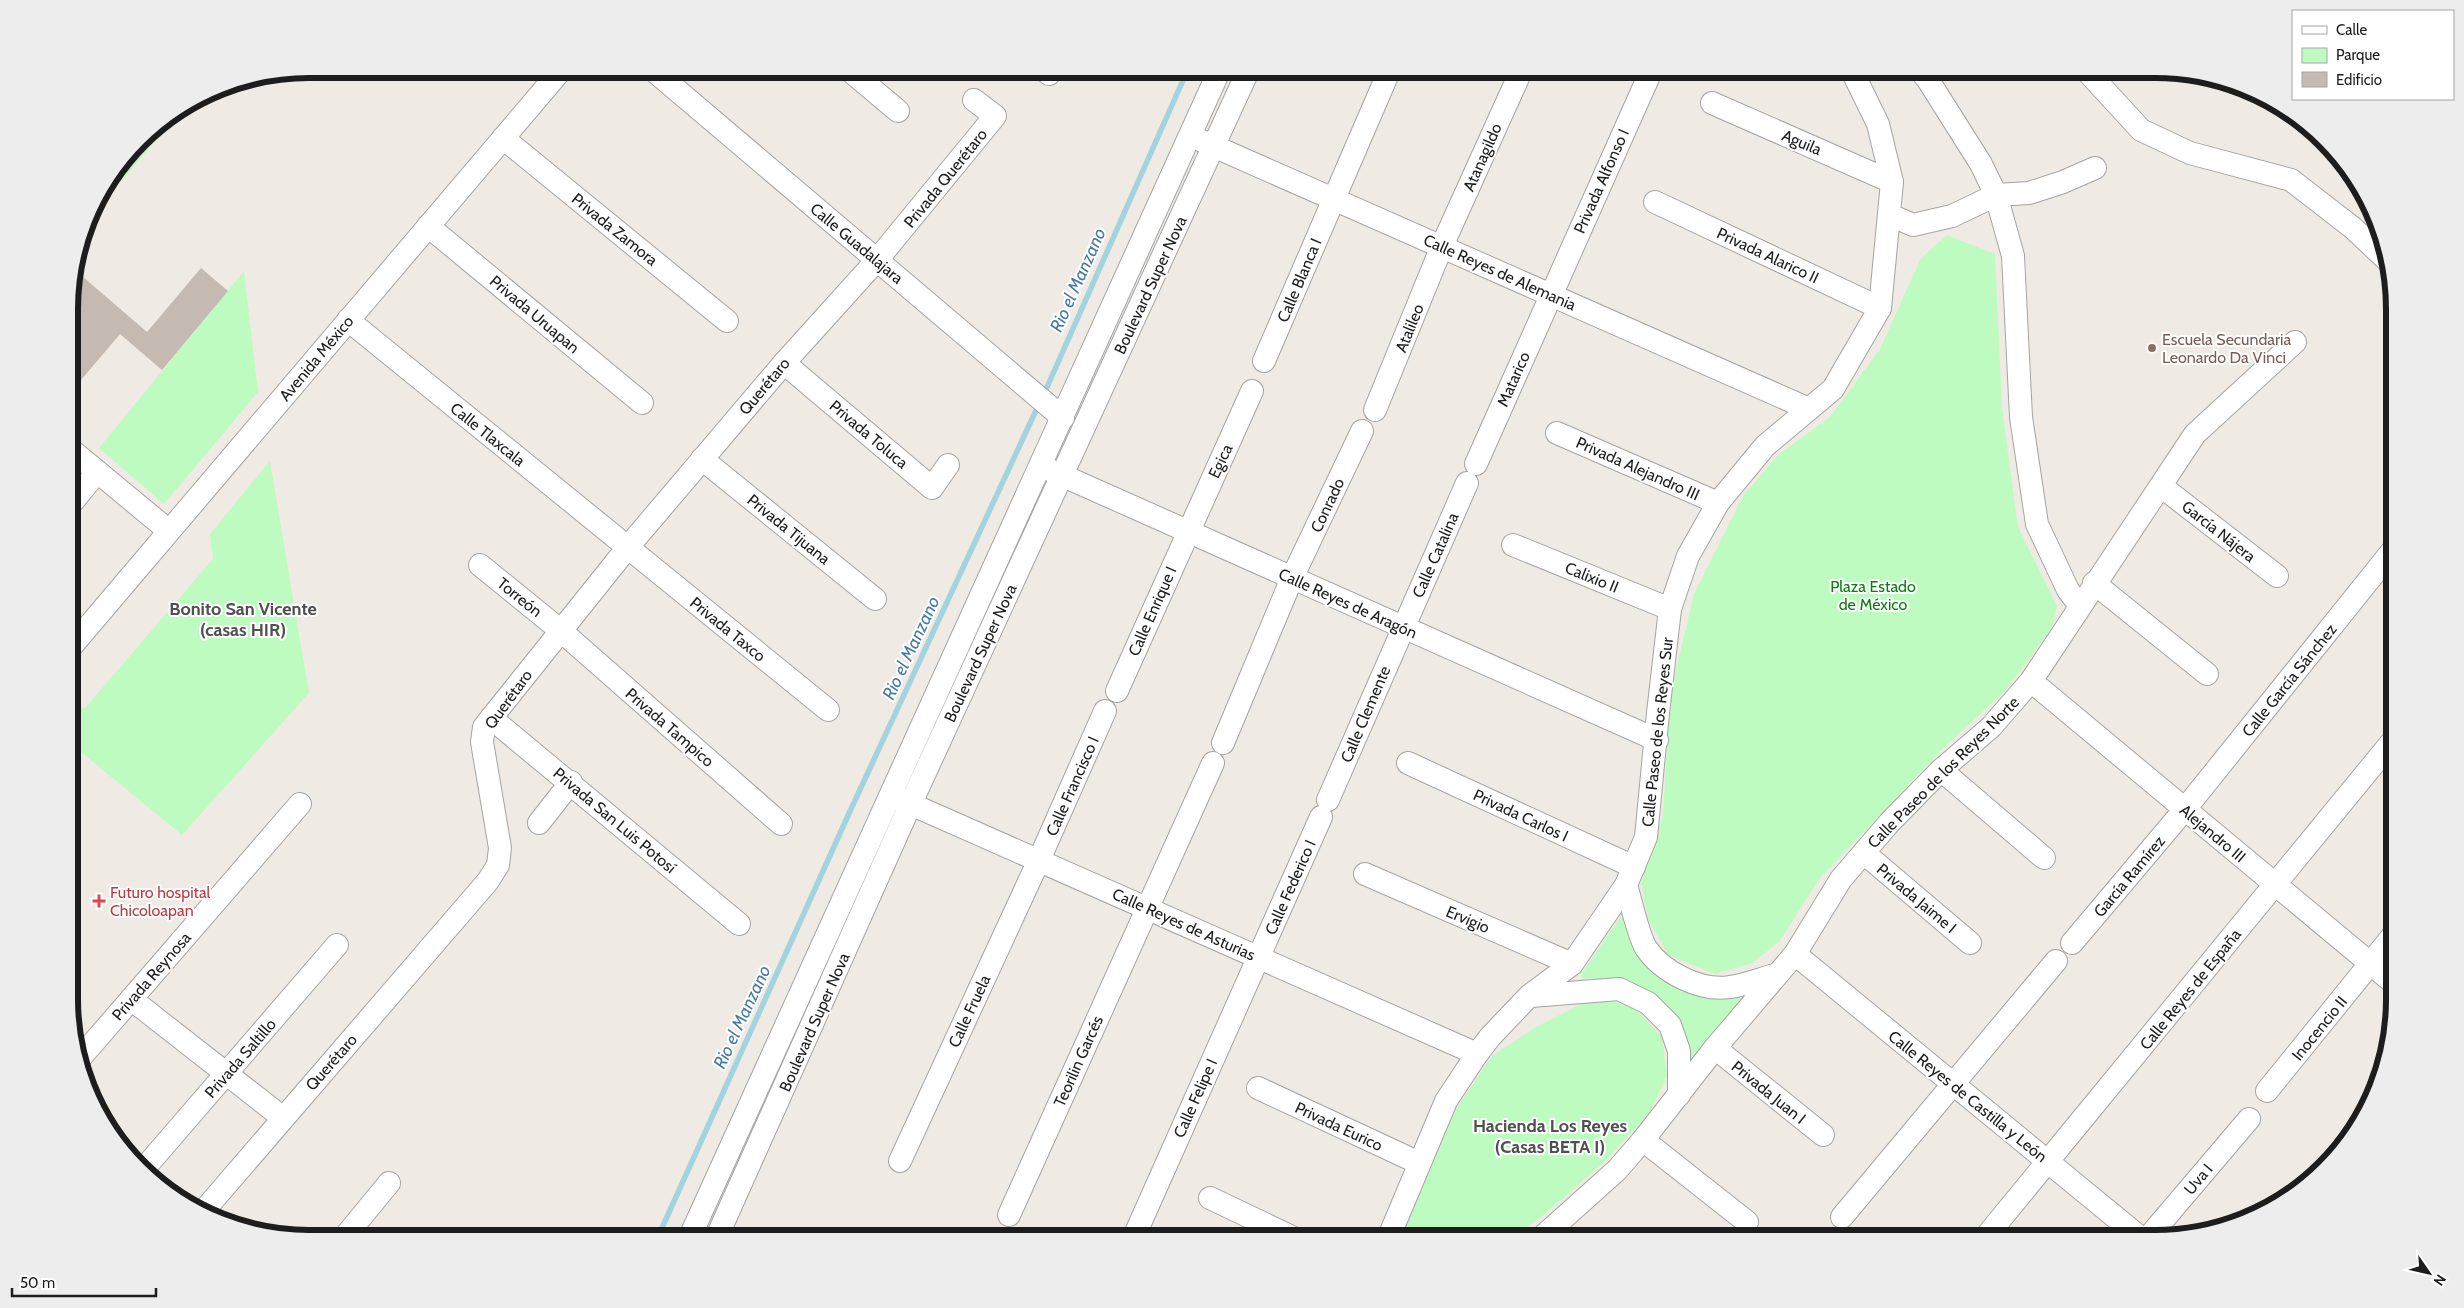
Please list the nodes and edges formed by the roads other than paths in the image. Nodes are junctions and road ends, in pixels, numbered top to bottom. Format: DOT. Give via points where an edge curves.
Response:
graph roads {
  1 [pos="554,78"];
  2 [pos="663,78"];
  3 [pos="859,78"];
  4 [pos="1216,78"];
  5 [pos="1245,78"];
  6 [pos="1386,78"];
  7 [pos="1518,78"];
  8 [pos="1648,78"];
  9 [pos="1855,78"];
  10 [pos="1926,78"];
  11 [pos="2093,78"];
  12 [pos="974,100"];
  13 [pos="1712,103"];
  14 [pos="898,111"];
  15 [pos="1190,135"];
  16 [pos="503,138"];
  17 [pos="1214,146"];
  18 [pos="2095,168"];
  19 [pos="1892,182"];
  20 [pos="1996,195"];
  21 [pos="1334,199"];
  22 [pos="1655,202"];
  23 [pos="1890,216"];
  24 [pos="428,226"];
  25 [pos="1442,246"];
  26 [pos="2380,254"];
  27 [pos="877,260"];
  28 [pos="1550,294"];
  29 [pos="1880,308"];
  30 [pos="348,320"];
  31 [pos="727,321"];
  32 [pos="2295,342"];
  33 [pos="1264,361"];
  34 [pos="784,363"];
  35 [pos="1252,392"];
  36 [pos="642,403"];
  37 [pos="1809,409"];
  38 [pos="1375,410"];
  39 [pos="1058,414"];
  40 [pos="1362,431"];
  41 [pos="1557,433"];
  42 [pos="78,456"];
  43 [pos="702,459"];
  44 [pos="948,465"];
  45 [pos="1040,465"];
  46 [pos="97,472"];
  47 [pos="1472,474"];
  48 [pos="1062,476"];
  49 [pos="2161,486"];
  50 [pos="78,495"];
  51 [pos="1718,503"];
  52 [pos="169,531"];
  53 [pos="1187,531"];
  54 [pos="1514,545"];
  55 [pos="628,547"];
  56 [pos="2386,559"];
  57 [pos="480,565"];
  58 [pos="2277,576"];
  59 [pos="1292,578"];
  60 [pos="2094,583"];
  61 [pos="875,599"];
  62 [pos="2080,606"];
  63 [pos="1670,608"];
  64 [pos="1402,627"];
  65 [pos="560,630"];
  66 [pos="78,639"];
  67 [pos="2207,674"];
  68 [pos="2032,681"];
  69 [pos="1117,691"];
  70 [pos="828,710"];
  71 [pos="1105,711"];
  72 [pos="491,718"];
  73 [pos="1657,740"];
  74 [pos="2386,748"];
  75 [pos="1218,753"];
  76 [pos="1408,763"];
  77 [pos="1941,770"];
  78 [pos="571,782"];
  79 [pos="901,799"];
  80 [pos="300,804"];
  81 [pos="1325,809"];
  82 [pos="2185,810"];
  83 [pos="539,823"];
  84 [pos="781,824"];
  85 [pos="1864,853"];
  86 [pos="2044,858"];
  87 [pos="1039,860"];
  88 [pos="1364,874"];
  89 [pos="1630,876"];
  90 [pos="2275,885"];
  91 [pos="1146,908"];
  92 [pos="739,924"];
  93 [pos="2072,943"];
  94 [pos="1970,944"];
  95 [pos="2386,944"];
  96 [pos="337,945"];
  97 [pos="1795,954"];
  98 [pos="1258,957"];
  99 [pos="2056,961"];
  100 [pos="1572,964"];
  101 [pos="2370,964"];
  102 [pos="1775,975"];
  103 [pos="2386,977"];
  104 [pos="1529,996"];
  105 [pos="131,1000"];
  106 [pos="1716,1048"];
  107 [pos="84,1054"];
  108 [pos="1477,1054"];
  109 [pos="226,1074"];
  110 [pos="1954,1084"];
  111 [pos="1258,1088"];
  112 [pos="2268,1092"];
  113 [pos="1680,1095"];
  114 [pos="282,1118"];
  115 [pos="2249,1119"];
  116 [pos="1823,1135"];
  117 [pos="1644,1140"];
  118 [pos="900,1161"];
  119 [pos="2048,1161"];
  120 [pos="1419,1163"];
  121 [pos="147,1165"];
  122 [pos="389,1183"];
  123 [pos="1210,1198"];
  124 [pos="207,1208"];
  125 [pos="1009,1215"];
  126 [pos="1842,1217"];
  127 [pos="1747,1222"];
  128 [pos="350,1230"];
  129 [pos="693,1230"];
  130 [pos="720,1230"];
  131 [pos="1136,1230"];
  132 [pos="1277,1230"];
  133 [pos="1392,1230"];
  134 [pos="1560,1230"];
  135 [pos="1991,1230"];
  136 [pos="2131,1230"];
  137 [pos="2155,1230"];
  1 -- 16 [label="street, Avenida México"];
  2 -- 27 [label="street, Calle Guadalajara"];
  3 -- 14 [label="street"];
  4 -- 15 [label="street, Boulevard Super Nova"];
  5 -- 17 [label="street, Boulevard Super Nova"];
  6 -- 21 [label="street, Calle Blanca I"];
  7 -- 25 [label="street, Atanagildo"];
  8 -- 28 [label="street, Privada Alfonso I"];
  9 -- 19 [label="street, Calle Paseo de los Reyes Sur" via="1878,124"];
  10 -- 20 [label="street" via="1981,164"];
  11 -- 26 [label="street" via="2141,130 2190,152 2291,180"];
  12 -- 27 [label="street, Privada Querétaro" via="995,116"];
  13 -- 19 [label="street, Aguila"];
  15 -- 17 [label="street, Calle Reyes de Alemania"];
  15 -- 39 [label="street, Boulevard Super Nova"];
  16 -- 24 [label="street, Avenida México"];
  16 -- 31 [label="street, Privada Zamora"];
  17 -- 21 [label="street, Calle Reyes de Alemania"];
  17 -- 48 [label="street, Boulevard Super Nova"];
  18 -- 20 [label="street" via="2028,193"];
  19 -- 23 [label="street, Calle Paseo de los Reyes Sur"];
  20 -- 23 [label="street" via="1952,216 1912,225"];
  20 -- 62 [label="street" via="2012,256 2021,417 2037,524 2068,590"];
  21 -- 25 [label="street, Calle Reyes de Alemania"];
  21 -- 33 [label="street, Calle Blanca I"];
  22 -- 29 [label="street, Privada Alarico II"];
  23 -- 29 [label="street, Calle Paseo de los Reyes Sur"];
  24 -- 30 [label="street, Avenida México"];
  24 -- 36 [label="street, Privada Uruapan"];
  25 -- 28 [label="street, Calle Reyes de Alemania"];
  25 -- 38 [label="street, Atalileo"];
  27 -- 34 [label="street, Querétaro"];
  27 -- 39 [label="street, Calle Guadalajara"];
  28 -- 37 [label="street, Calle Reyes de Alemania"];
  28 -- 47 [label="street, Matarico"];
  29 -- 37 [label="street, Calle Paseo de los Reyes Sur" via="1833,389"];
  30 -- 52 [label="street, Avenida México"];
  30 -- 55 [label="street, Calle Tlaxcala"];
  32 -- 49 [label="street, Calle Paseo de los Reyes Norte" via="2195,434"];
  34 -- 43 [label="street, Querétaro"];
  34 -- 44 [label="street, Privada Toluca" via="932,488"];
  35 -- 53 [label="street, Egica"];
  37 -- 51 [label="street, Calle Paseo de los Reyes Sur" via="1765,446"];
  39 -- 45 [label="street, Boulevard Super Nova"];
  40 -- 59 [label="street, Conrado"];
  41 -- 51 [label="street, Privada Alejandro III"];
  42 -- 46 [label="street"];
  43 -- 55 [label="street, Querétaro"];
  43 -- 61 [label="street, Privada Tijuana"];
  45 -- 48 [label="street, Calle Reyes de Aragón"];
  45 -- 79 [label="street, Boulevard Super Nova"];
  46 -- 50 [label="street"];
  46 -- 52 [label="street"];
  47 -- 64 [label="street, Calle Catalina"];
  48 -- 53 [label="street, Calle Reyes de Aragón"];
  48 -- 79 [label="street, Boulevard Super Nova"];
  49 -- 58 [label="street, García Nájera"];
  49 -- 60 [label="street, Calle Paseo de los Reyes Norte"];
  51 -- 63 [label="street, Calle Paseo de los Reyes Sur" via="1688,556"];
  52 -- 66 [label="street, Avenida México"];
  53 -- 59 [label="street, Calle Reyes de Aragón"];
  53 -- 69 [label="street, Calle Enrique I"];
  54 -- 63 [label="street, Calixio II"];
  55 -- 65 [label="street, Querétaro"];
  55 -- 70 [label="street, Privada Taxco"];
  56 -- 82 [label="street, Calle García Sánchez"];
  57 -- 65 [label="street, Torreón"];
  59 -- 64 [label="street, Calle Reyes de Aragón"];
  59 -- 75 [label="street, Conrado"];
  60 -- 62 [label="street, Calle Paseo de los Reyes Norte"];
  60 -- 67 [label="street"];
  62 -- 68 [label="street, Calle Paseo de los Reyes Norte"];
  63 -- 73 [label="street, Calle Paseo de los Reyes Sur"];
  64 -- 73 [label="street, Calle Reyes de Aragón"];
  64 -- 81 [label="street, Calle Clemente"];
  65 -- 72 [label="street, Querétaro"];
  65 -- 84 [label="street, Privada Tampico"];
  68 -- 77 [label="street, Calle Paseo de los Reyes Norte" via="1991,727"];
  68 -- 82 [label="street, Alejandro III"];
  71 -- 87 [label="street, Calle Francisco I"];
  72 -- 78 [label="street, Privada San Luis Potosí"];
  72 -- 114 [label="street, Querétaro" via="484,728 482,742 500,848 498,865 488,881"];
  73 -- 89 [label="street, Calle Paseo de los Reyes Sur" via="1646,837"];
  74 -- 90 [label="street, Calle Reyes de España"];
  75 -- 91 [label="street, Teorilin Garcés"];
  76 -- 89 [label="street, Privada Carlos I"];
  77 -- 85 [label="street, Calle Paseo de los Reyes Norte"];
  77 -- 86 [label="street"];
  78 -- 83 [label="street"];
  78 -- 92 [label="street, Privada San Luis Potosí"];
  79 -- 87 [label="street, Calle Reyes de Asturias"];
  79 -- 129 [label="street, Boulevard Super Nova"];
  79 -- 130 [label="street, Boulevard Super Nova"];
  80 -- 105 [label="street, Privada Reynosa"];
  81 -- 98 [label="street, Calle Federico I"];
  82 -- 90 [label="street, Alejandro III"];
  82 -- 93 [label="street, García Ramírez"];
  85 -- 94 [label="street, Privada Jaime I"];
  85 -- 97 [label="street, Calle Paseo de los Reyes Norte" via="1842,879"];
  87 -- 91 [label="street, Calle Reyes de Asturias"];
  87 -- 118 [label="street, Calle Fruela"];
  88 -- 100 [label="street, Ervigio"];
  89 -- 100 [label="street, Calle Paseo de los Reyes Sur"];
  89 -- 102 [label="street" via="1646,947 1666,968 1706,986 1729,988"];
  90 -- 101 [label="street, Alejandro III"];
  90 -- 119 [label="street, Calle Reyes de España"];
  91 -- 98 [label="street, Calle Reyes de Asturias"];
  91 -- 125 [label="street, Teorilin Garcés"];
  95 -- 101 [label="street, Inocencio II"];
  96 -- 109 [label="street, Privada Saltillo"];
  97 -- 102 [label="street, Calle Paseo de los Reyes Norte"];
  97 -- 110 [label="street, Calle Reyes de Castilla y León"];
  98 -- 108 [label="street, Calle Reyes de Asturias"];
  98 -- 131 [label="street, Calle Felipe I"];
  99 -- 110 [label="street"];
  100 -- 104 [label="street, Calle Paseo de los Reyes Sur"];
  101 -- 103 [label="street, Alejandro III"];
  101 -- 112 [label="street, Inocencio II"];
  102 -- 106 [label="street, Calle Paseo de los Reyes Norte"];
  104 -- 108 [label="street, Calle Paseo de los Reyes Sur"];
  104 -- 113 [label="street" via="1618,988 1648,1003 1670,1025 1679,1051"];
  105 -- 107 [label="street, Privada Reynosa"];
  105 -- 109 [label="street"];
  106 -- 113 [label="street, Calle Paseo de los Reyes Norte"];
  106 -- 116 [label="street, Privada Juan I"];
  108 -- 120 [label="street, Calle Paseo de los Reyes Sur" via="1446,1102"];
  109 -- 114 [label="street"];
  109 -- 121 [label="street, Privada Saltillo"];
  110 -- 119 [label="street, Calle Reyes de Castilla y León"];
  110 -- 126 [label="street"];
  111 -- 120 [label="street, Privada Eurico"];
  113 -- 117 [label="street, Calle Paseo de los Reyes Norte"];
  114 -- 124 [label="street, Querétaro"];
  115 -- 137 [label="street, Uva I"];
  117 -- 127 [label="street"];
  117 -- 134 [label="street, Calle Paseo de los Reyes Norte"];
  119 -- 135 [label="street, Calle Reyes de España"];
  119 -- 136 [label="street, Calle Reyes de Castilla y León"];
  120 -- 133 [label="street, Calle Paseo de los Reyes Sur"];
  122 -- 128 [label="street"];
  123 -- 132 [label="street"];
}
